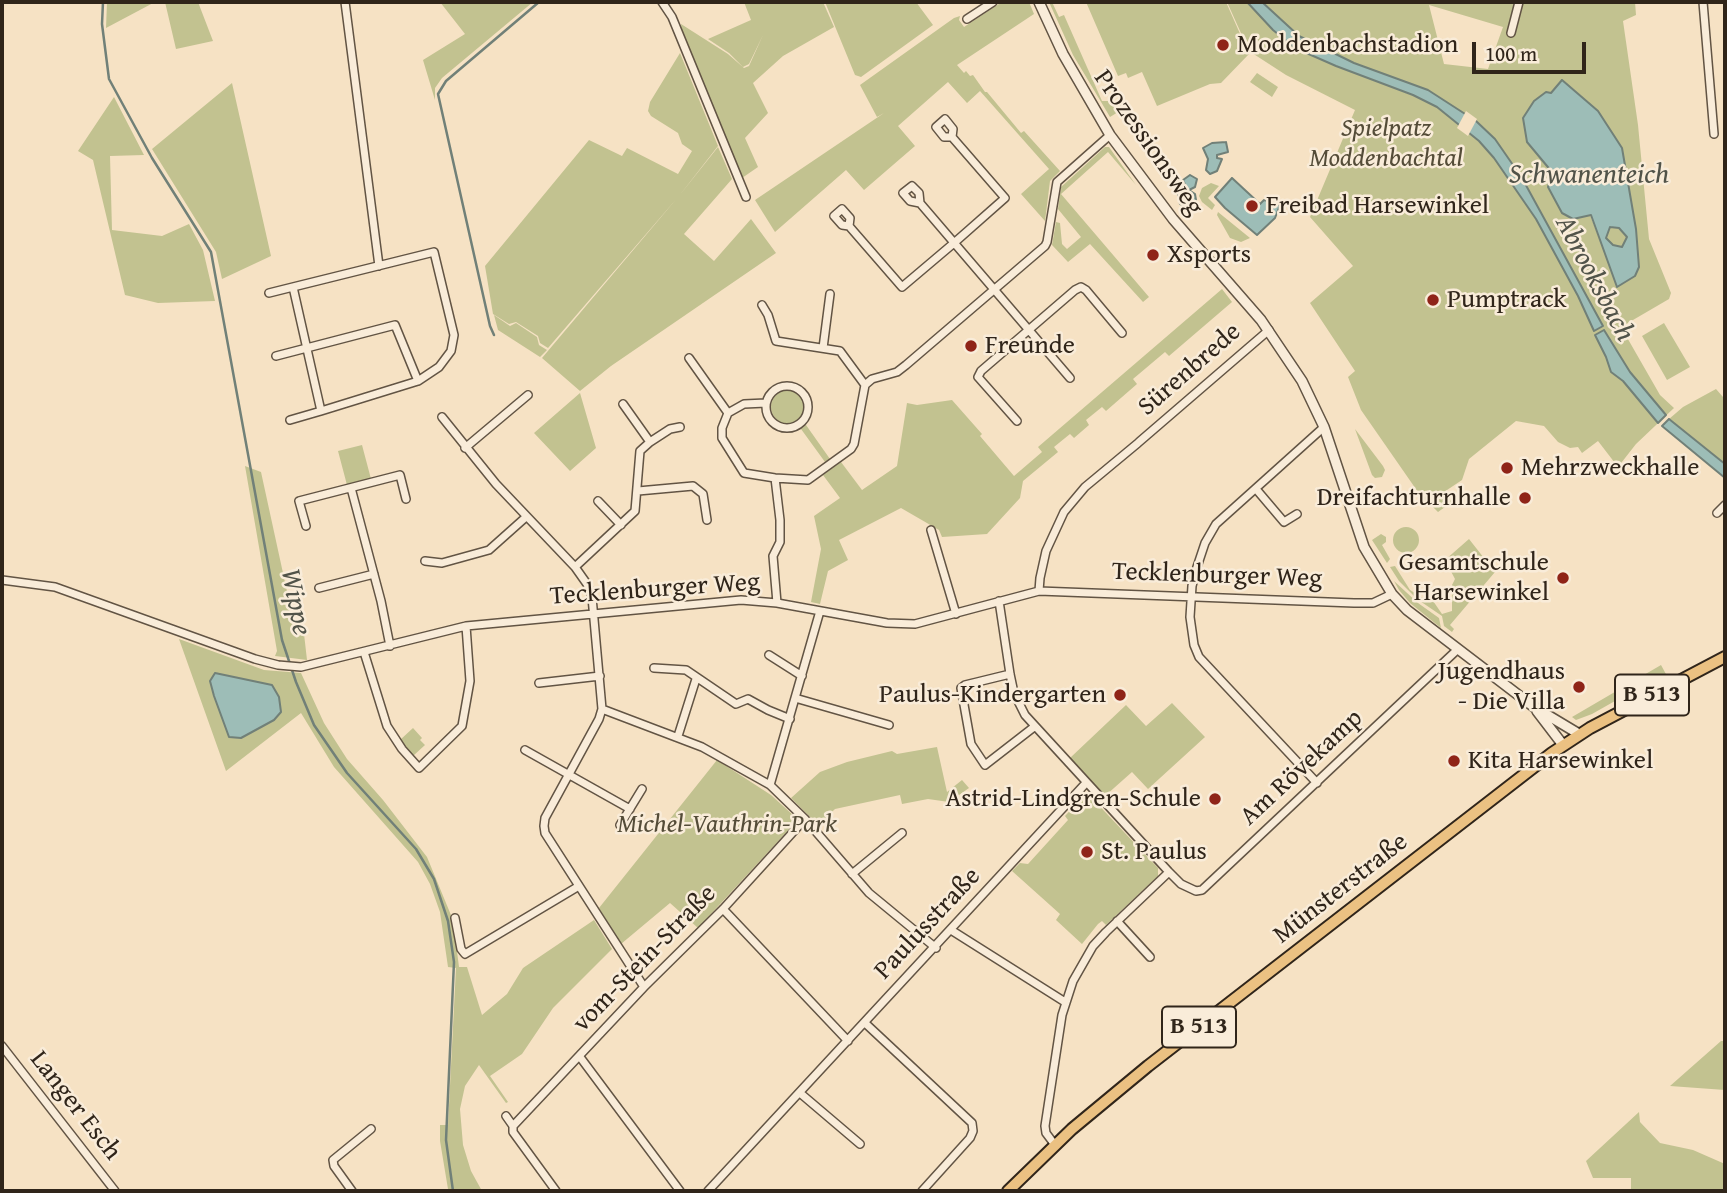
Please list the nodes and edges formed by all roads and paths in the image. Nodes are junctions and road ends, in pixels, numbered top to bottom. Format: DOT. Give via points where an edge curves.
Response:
graph roads {
  1 [pos="345,2"];
  2 [pos="662,2"];
  3 [pos="993,2"];
  4 [pos="1039,2"];
  5 [pos="1519,2"];
  6 [pos="1703,2"];
  7 [pos="967,19"];
  8 [pos="1511,33"];
  9 [pos="1714,134"];
  10 [pos="1110,135"];
  11 [pos="952,137"];
  12 [pos="746,197"];
  13 [pos="920,204"];
  14 [pos="849,226"];
  15 [pos="954,243"];
  16 [pos="379,266"];
  17 [pos="293,287"];
  18 [pos="995,290"];
  19 [pos="269,293"];
  20 [pos="830,294"];
  21 [pos="762,305"];
  22 [pos="1028,330"];
  23 [pos="1269,330"];
  24 [pos="1122,332"];
  25 [pos="306,348"];
  26 [pos="823,348"];
  27 [pos="276,356"];
  28 [pos="689,358"];
  29 [pos="1070,378"];
  30 [pos="418,381"];
  31 [pos="866,385"];
  32 [pos="528,395"];
  33 [pos="766,403"];
  34 [pos="624,404"];
  35 [pos="321,411"];
  36 [pos="728,413"];
  37 [pos="442,417"];
  38 [pos="290,420"];
  39 [pos="1017,421"];
  40 [pos="680,427"];
  41 [pos="1324,427"];
  42 [pos="650,442"];
  43 [pos="465,448"];
  44 [pos="775,478"];
  45 [pos="351,488"];
  46 [pos="1256,489"];
  47 [pos="638,491"];
  48 [pos="407,499"];
  49 [pos="597,500"];
  50 [pos="1725,505"];
  51 [pos="1717,513"];
  52 [pos="1297,514"];
  53 [pos="526,517"];
  54 [pos="707,520"];
  55 [pos="621,525"];
  56 [pos="306,526"];
  57 [pos="931,530"];
  58 [pos="425,561"];
  59 [pos="575,567"];
  60 [pos="374,574"];
  61 [pos="2,580"];
  62 [pos="319,588"];
  63 [pos="1039,591"];
  64 [pos="1392,594"];
  65 [pos="1191,597"];
  66 [pos="999,600"];
  67 [pos="777,603"];
  68 [pos="820,611"];
  69 [pos="595,613"];
  70 [pos="956,614"];
  71 [pos="466,626"];
  72 [pos="390,646"];
  73 [pos="1458,649"];
  74 [pos="364,652"];
  75 [pos="769,655"];
  76 [pos="1725,657"];
  77 [pos="654,668"];
  78 [pos="1010,674"];
  79 [pos="600,676"];
  80 [pos="802,676"];
  81 [pos="696,679"];
  82 [pos="539,682"];
  83 [pos="795,698"];
  84 [pos="1534,706"];
  85 [pos="602,709"];
  86 [pos="790,719"];
  87 [pos="889,725"];
  88 [pos="1034,727"];
  89 [pos="1579,734"];
  90 [pos="678,736"];
  91 [pos="1563,745"];
  92 [pos="525,750"];
  93 [pos="569,774"];
  94 [pos="1086,783"];
  95 [pos="1317,783"];
  96 [pos="770,785"];
  97 [pos="642,789"];
  98 [pos="630,809"];
  99 [pos="805,819"];
  100 [pos="620,825"];
  101 [pos="902,833"];
  102 [pos="1169,873"];
  103 [pos="852,874"];
  104 [pos="579,886"];
  105 [pos="723,909"];
  106 [pos="455,918"];
  107 [pos="1117,921"];
  108 [pos="951,930"];
  109 [pos="936,947"];
  110 [pos="1150,957"];
  111 [pos="644,987"];
  112 [pos="1065,1002"];
  113 [pos="865,1023"];
  114 [pos="848,1041"];
  115 [pos="2,1046"];
  116 [pos="580,1057"];
  117 [pos="800,1093"];
  118 [pos="506,1116"];
  119 [pos="513,1126"];
  120 [pos="371,1129"];
  121 [pos="860,1144"];
  122 [pos="1055,1145"];
  123 [pos="115,1191"];
  124 [pos="352,1191"];
  125 [pos="556,1191"];
  126 [pos="680,1191"];
  127 [pos="708,1191"];
  128 [pos="922,1191"];
  129 [pos="1008,1191"];
  1 -- 16 [label="street"];
  2 -- 12 [label="street"];
  3 -- 7 [label="street"];
  4 -- 10 [label="street, Prozessionsweg"];
  5 -- 8 [label="street"];
  6 -- 9 [label="street"];
  10 -- 18 [label="street" via="1057,182 1045,246"];
  10 -- 23 [label="street, Prozessionsweg"];
  11 -- 15 [label="street" via="1005,198"];
  13 -- 15 [label="street"];
  14 -- 15 [label="street" via="902,287"];
  15 -- 18 [label="street"];
  16 -- 17 [label="street"];
  16 -- 30 [label="street" via="434,252 454,335 451,351 439,367"];
  17 -- 19 [label="street"];
  17 -- 25 [label="street"];
  18 -- 22 [label="street"];
  18 -- 31 [label="street" via="897,372"];
  20 -- 26 [label="street"];
  21 -- 26 [label="street" via="776,341"];
  22 -- 24 [label="street" via="1081,287"];
  22 -- 29 [label="street"];
  22 -- 39 [label="street" via="978,377"];
  23 -- 41 [label="street, Prozessionsweg" via="1308,391"];
  23 -- 63 [label="street, Sürenbrede" via="1085,487 1064,512 1046,551"];
  25 -- 27 [label="street"];
  25 -- 30 [label="street" via="395,325"];
  25 -- 35 [label="street"];
  26 -- 31 [label="street" via="844,353"];
  28 -- 36 [label="street"];
  30 -- 35 [label="street"];
  31 -- 44 [label="street" via="851,449 808,480"];
  32 -- 43 [label="street"];
  33 -- 33 [label="street" via="774,390 788,386 802,391 808,411 801,423 787,428 769,418"];
  33 -- 36 [label="street" via="744,404"];
  34 -- 42 [label="street"];
  35 -- 38 [label="street"];
  36 -- 44 [label="street" via="721,434 740,467 750,475"];
  37 -- 43 [label="street"];
  40 -- 42 [label="street"];
  41 -- 46 [label="street"];
  41 -- 64 [label="street, Prozessionsweg" via="1364,547"];
  42 -- 47 [label="street" via="640,451"];
  43 -- 53 [label="street"];
  44 -- 67 [label="street" via="780,542 773,556"];
  45 -- 48 [label="street" via="400,475"];
  45 -- 56 [label="street" via="299,501"];
  45 -- 60 [label="street"];
  46 -- 52 [label="street" via="1284,522"];
  46 -- 65 [label="street" via="1209,534"];
  47 -- 54 [label="street" via="693,486 703,494"];
  47 -- 55 [label="street" via="635,511"];
  49 -- 55 [label="street"];
  50 -- 51 [label="street"];
  53 -- 58 [label="street" via="489,550 442,563"];
  53 -- 59 [label="street"];
  55 -- 59 [label="street"];
  57 -- 70 [label="street"];
  59 -- 69 [label="street" via="587,584"];
  60 -- 62 [label="street"];
  60 -- 72 [label="street"];
  61 -- 74 [label="street, Tecklenburger Weg" via="77,594 278,665 301,667"];
  63 -- 65 [label="street, Tecklenburger Weg"];
  63 -- 66 [label="street, Tecklenburger Weg"];
  64 -- 65 [label="street, Tecklenburger Weg" via="1373,603"];
  64 -- 73 [label="street"];
  65 -- 95 [label="street" via="1191,631 1199,657"];
  66 -- 70 [label="street, Tecklenburger Weg"];
  66 -- 78 [label="street, Am Rövekamp"];
  67 -- 68 [label="street, Tecklenburger Weg"];
  67 -- 69 [label="street, Tecklenburger Weg" via="741,600"];
  68 -- 70 [label="street, Tecklenburger Weg" via="899,624"];
  68 -- 80 [label="street"];
  69 -- 71 [label="street, Tecklenburger Weg"];
  69 -- 79 [label="street"];
  71 -- 72 [label="street, Tecklenburger Weg"];
  71 -- 74 [label="street" via="470,681 462,726 419,768 387,726"];
  72 -- 74 [label="street, Tecklenburger Weg"];
  73 -- 84 [label="street"];
  73 -- 95 [label="street, Am Rövekamp"];
  75 -- 80 [label="street"];
  76 -- 89 [label="main road, Münsterstraße / B 513"];
  77 -- 81 [label="street" via="686,670"];
  78 -- 88 [label="street, Am Rövekamp" via="1019,704"];
  78 -- 88 [label="street" via="961,688 971,744 985,765"];
  79 -- 82 [label="street"];
  79 -- 85 [label="street"];
  80 -- 83 [label="street"];
  81 -- 86 [label="street" via="736,704 748,699"];
  81 -- 90 [label="street"];
  83 -- 86 [label="street"];
  83 -- 87 [label="street"];
  84 -- 89 [label="street"];
  84 -- 91 [label="street"];
  85 -- 90 [label="street"];
  85 -- 93 [label="street"];
  86 -- 96 [label="street"];
  88 -- 94 [label="street, Am Rövekamp"];
  89 -- 91 [label="main road, Münsterstraße / B 513"];
  90 -- 96 [label="street"];
  91 -- 122 [label="main road, Münsterstraße / B 513" via="1148,1066"];
  92 -- 93 [label="street"];
  93 -- 98 [label="street"];
  93 -- 104 [label="street" via="544,826"];
  94 -- 102 [label="street, Am Rövekamp"];
  94 -- 108 [label="street, Paulusstraße"];
  95 -- 102 [label="street, Am Rövekamp" via="1202,890 1188,889"];
  96 -- 99 [label="street"];
  97 -- 98 [label="street"];
  98 -- 100 [label="street"];
  99 -- 103 [label="street"];
  99 -- 105 [label="street, vom-Stein-Straße"];
  101 -- 103 [label="street"];
  102 -- 107 [label="street"];
  103 -- 109 [label="street"];
  104 -- 106 [label="street" via="465,954"];
  104 -- 111 [label="street"];
  105 -- 111 [label="street, vom-Stein-Straße"];
  105 -- 114 [label="street"];
  107 -- 110 [label="street"];
  107 -- 112 [label="street" via="1082,963"];
  108 -- 109 [label="street, Paulusstraße"];
  108 -- 112 [label="street"];
  109 -- 113 [label="street, Paulusstraße"];
  111 -- 116 [label="street, vom-Stein-Straße"];
  112 -- 122 [label="street" via="1045,1126"];
  113 -- 114 [label="street, Paulusstraße"];
  113 -- 128 [label="street" via="972,1123 970,1138"];
  114 -- 117 [label="street, Paulusstraße"];
  115 -- 123 [label="street, Langer Esch"];
  116 -- 119 [label="street, vom-Stein-Straße"];
  116 -- 126 [label="street"];
  117 -- 121 [label="street"];
  117 -- 127 [label="street, Paulusstraße"];
  118 -- 119 [label="street"];
  119 -- 125 [label="street"];
  120 -- 124 [label="street" via="333,1160"];
  122 -- 129 [label="main road, Münsterstraße / B 513"];
}
